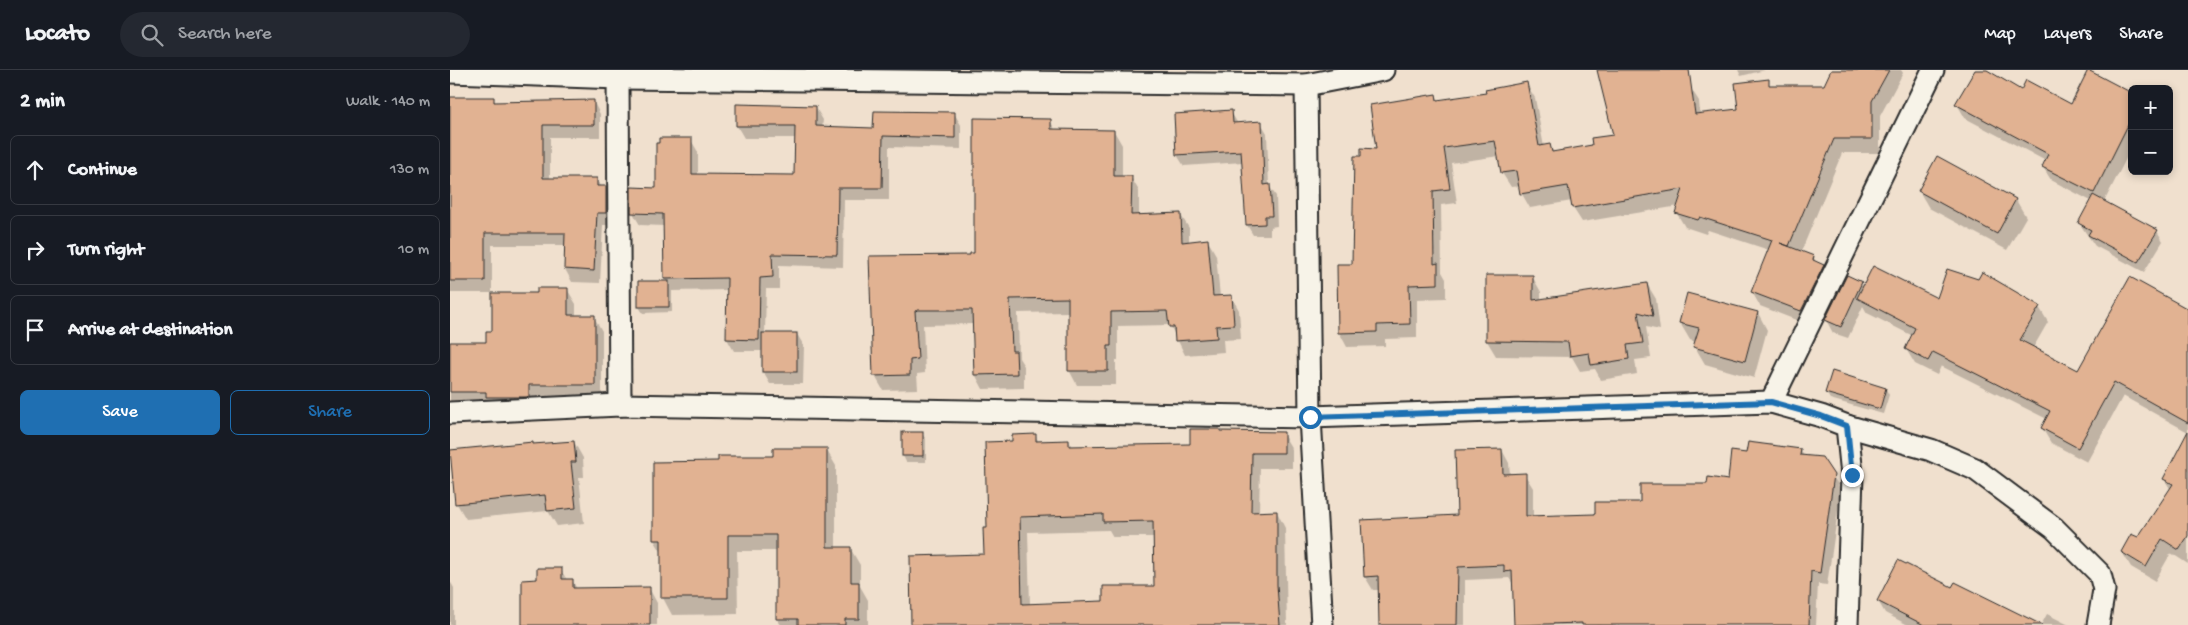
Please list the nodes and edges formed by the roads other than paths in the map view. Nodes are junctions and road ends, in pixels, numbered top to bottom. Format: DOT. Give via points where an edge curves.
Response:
graph roads {
  1 [pos="1383,70"];
  2 [pos="1933,70"];
  3 [pos="450,72"];
  4 [pos="618,78"];
  5 [pos="1306,85"];
  6 [pos="1771,402"];
  7 [pos="620,406"];
  8 [pos="450,413"];
  9 [pos="1310,417"];
  10 [pos="1847,426"];
  11 [pos="1322,625"];
  12 [pos="1847,625"];
  13 [pos="2098,625"];
  1 -- 5 [label="street"];
  2 -- 6 [label="street"];
  3 -- 4 [label="street"];
  4 -- 5 [label="street"];
  4 -- 7 [label="street"];
  5 -- 9 [label="street"];
  6 -- 9 [label="street"];
  6 -- 10 [label="street"];
  7 -- 8 [label="street"];
  7 -- 9 [label="street"];
  9 -- 11 [label="street"];
  10 -- 12 [label="street" via="1852,475"];
  10 -- 13 [label="street" via="1931,450 1975,469 2054,528 2100,574 2104,590"];
}
